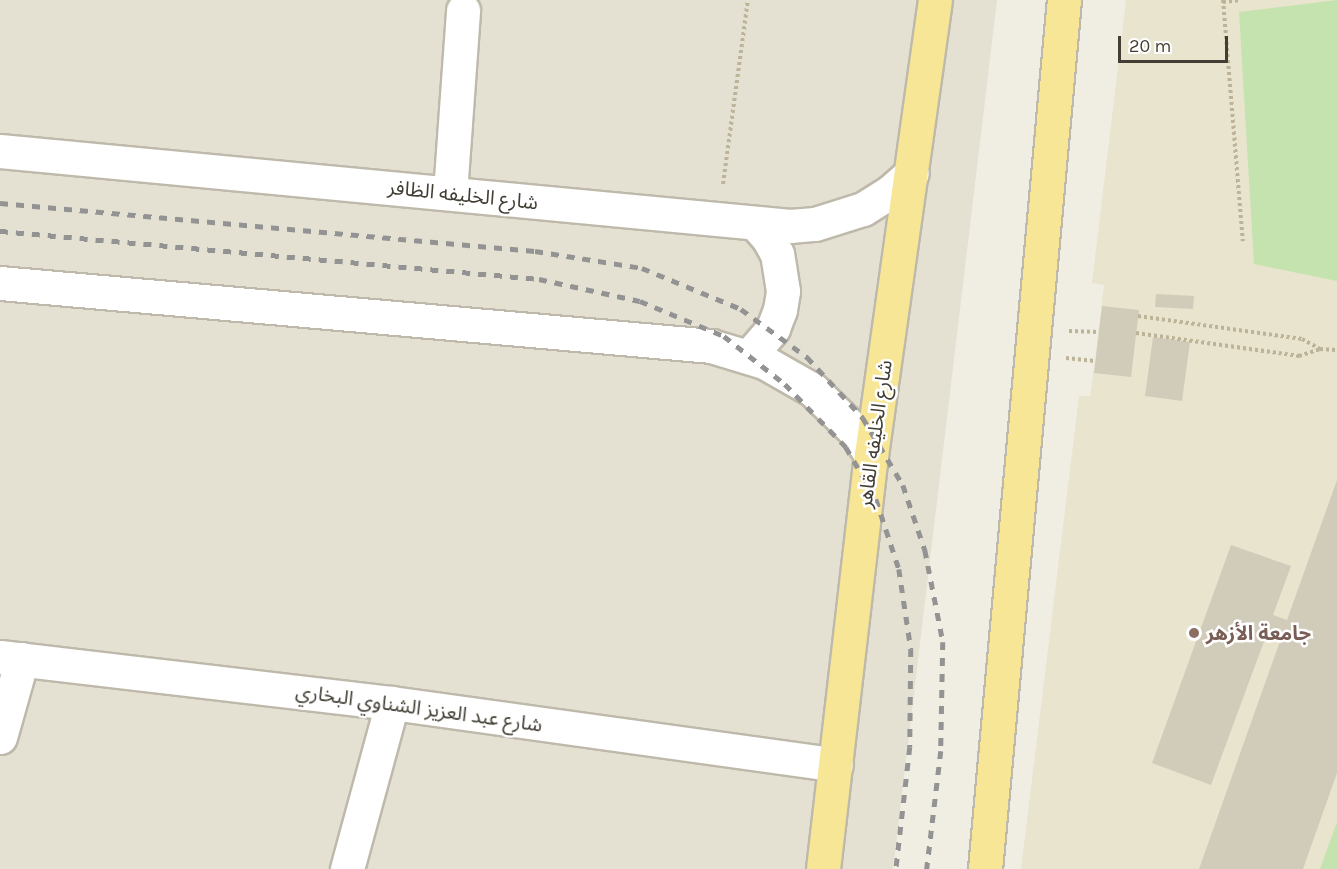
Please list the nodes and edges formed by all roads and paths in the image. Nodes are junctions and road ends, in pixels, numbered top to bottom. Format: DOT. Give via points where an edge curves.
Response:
graph roads {
  1 [pos="748,0"];
  2 [pos="935,0"];
  3 [pos="1064,0"];
  4 [pos="1241,0"];
  5 [pos="1223,1"];
  6 [pos="463,10"];
  7 [pos="0,151"];
  8 [pos="912,173"];
  9 [pos="450,193"];
  10 [pos="718,221"];
  11 [pos="756,224"];
  12 [pos="1243,241"];
  13 [pos="0,283"];
  14 [pos="1138,316"];
  15 [pos="1136,333"];
  16 [pos="1320,349"];
  17 [pos="1337,350"];
  18 [pos="749,356"];
  19 [pos="871,455"];
  20 [pos="11,658"];
  21 [pos="392,702"];
  22 [pos="0,737"];
  23 [pos="836,765"];
  24 [pos="347,869"];
  25 [pos="824,869"];
  26 [pos="985,869"];
  1 -- 10 [label="path"];
  2 -- 8 [label="main road, شارع الخليفه القاهر"];
  3 -- 26 [label="main road"];
  4 -- 5 [label="path"];
  5 -- 12 [label="path"];
  6 -- 9 [label="street"];
  7 -- 9 [label="street, شارع الخليفه الظافر"];
  8 -- 11 [label="street, شارع الخليفه الظافر" via="889,193 840,219 789,226"];
  8 -- 19 [label="main road, شارع الخليفه القاهر"];
  9 -- 10 [label="street, شارع الخليفه الظافر"];
  10 -- 11 [label="street, شارع الخليفه الظافر"];
  11 -- 18 [label="street" via="777,254 783,291 773,328"];
  13 -- 18 [label="street" via="711,346"];
  14 -- 16 [label="path" via="1302,339"];
  15 -- 16 [label="path" via="1299,356"];
  16 -- 17 [label="path"];
  18 -- 19 [label="street" via="813,390 855,431"];
  19 -- 23 [label="main road, شارع الخليفه القاهر"];
  20 -- 21 [label="street, شارع عبد العزيز الشناوي البخاري"];
  20 -- 22 [label="street"];
  21 -- 23 [label="street, شارع عبد العزيز الشناوي البخاري"];
  21 -- 24 [label="street"];
  23 -- 25 [label="main road, شارع الخليفه القاهر"];
}
